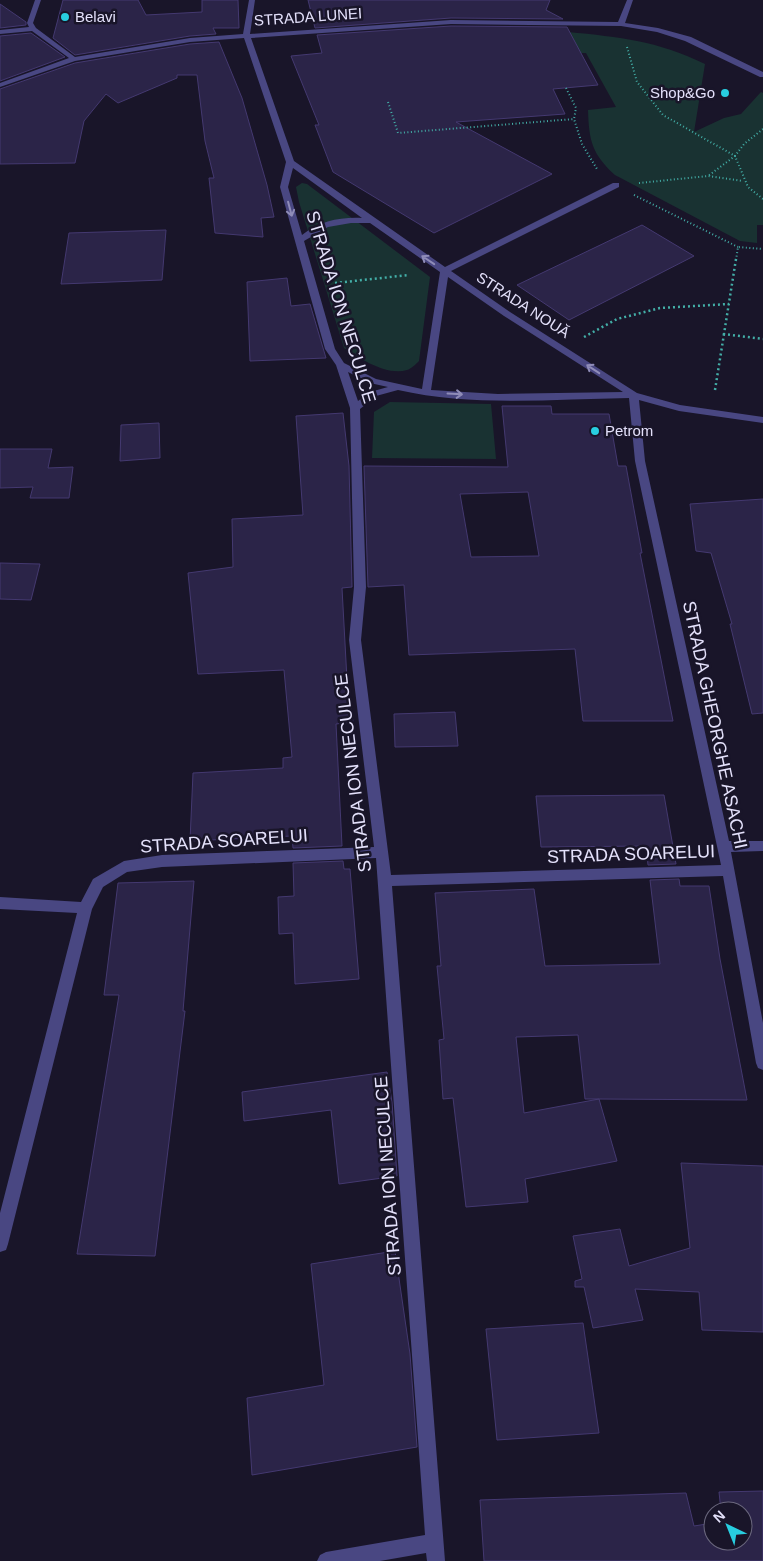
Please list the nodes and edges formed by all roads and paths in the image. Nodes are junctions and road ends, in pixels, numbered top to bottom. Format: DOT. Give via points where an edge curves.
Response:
graph roads {
  1 [pos="38,0"];
  2 [pos="252,0"];
  3 [pos="630,0"];
  4 [pos="620,24"];
  5 [pos="33,29"];
  6 [pos="0,32"];
  7 [pos="246,35"];
  8 [pos="74,59"];
  9 [pos="763,75"];
  10 [pos="0,85"];
  11 [pos="566,88"];
  12 [pos="388,102"];
  13 [pos="574,119"];
  14 [pos="763,129"];
  15 [pos="735,156"];
  16 [pos="290,162"];
  17 [pos="708,176"];
  18 [pos="743,180"];
  19 [pos="616,185"];
  20 [pos="763,199"];
  21 [pos="372,221"];
  22 [pos="299,240"];
  23 [pos="738,247"];
  24 [pos="763,249"];
  25 [pos="444,270"];
  26 [pos="312,286"];
  27 [pos="729,304"];
  28 [pos="724,334"];
  29 [pos="763,339"];
  30 [pos="561,348"];
  31 [pos="341,365"];
  32 [pos="402,389"];
  33 [pos="426,393"];
  34 [pos="634,395"];
  35 [pos="355,408"];
  36 [pos="712,412"];
  37 [pos="763,420"];
  38 [pos="763,846"];
  39 [pos="724,847"];
  40 [pos="381,852"];
  41 [pos="728,870"];
  42 [pos="385,881"];
  43 [pos="0,903"];
  44 [pos="85,908"];
  45 [pos="763,1063"];
  46 [pos="0,1244"];
  47 [pos="435,1552"];
  48 [pos="326,1561"];
  1 -- 5 [label="street" via="30,23"];
  2 -- 7 [label="street"];
  3 -- 4 [label="street"];
  4 -- 7 [label="street, STRADA LUNEI" via="451,22"];
  4 -- 9 [label="street, STRADA LUNEI" via="688,39"];
  4 -- 15 [label="path" via="637,82 663,116"];
  5 -- 6 [label="street"];
  5 -- 8 [label="street"];
  7 -- 8 [label="street, STRADA LUNEI" via="190,40"];
  7 -- 16 [label="street"];
  8 -- 10 [label="street, STRADA LUNEI"];
  11 -- 13 [label="path" via="576,108"];
  12 -- 13 [label="path" via="398,133"];
  13 -- 19 [label="path" via="582,144 599,173"];
  14 -- 15 [label="path"];
  15 -- 17 [label="path"];
  15 -- 18 [label="path"];
  16 -- 21 [label="street, STRADA NOUĂ"];
  16 -- 22 [label="street, STRADA ION NECULCE, one-way" via="284,187"];
  17 -- 18 [label="path"];
  17 -- 19 [label="path"];
  18 -- 20 [label="path"];
  19 -- 23 [label="path"];
  19 -- 25 [label="street"];
  21 -- 22 [label="street" via="338,220 311,230"];
  25 -- 21 [label="street, STRADA NOUĂ, one-way"];
  22 -- 26 [label="street, STRADA ION NECULCE"];
  23 -- 24 [label="path"];
  23 -- 27 [label="path"];
  25 -- 26 [label="path"];
  25 -- 30 [label="street, STRADA NOUĂ"];
  25 -- 33 [label="street"];
  26 -- 31 [label="street, STRADA ION NECULCE" via="330,349"];
  27 -- 28 [label="path"];
  27 -- 30 [label="path" via="651,310 617,319"];
  28 -- 29 [label="path"];
  28 -- 36 [label="path"];
  34 -- 30 [label="street, STRADA NOUĂ, one-way"];
  31 -- 32 [label="street" via="373,381"];
  31 -- 35 [label="street, STRADA ION NECULCE"];
  32 -- 33 [label="street"];
  32 -- 35 [label="street" via="378,391"];
  33 -- 34 [label="street, one-way" via="498,397"];
  34 -- 36 [label="street, STRADA NOUĂ" via="679,408"];
  34 -- 39 [label="street, STRADA GHEORGHE ASACHI" via="640,461"];
  35 -- 40 [label="street, STRADA ION NECULCE" via="360,587 356,640"];
  36 -- 37 [label="street, STRADA NOUĂ"];
  38 -- 39 [label="street, STRADA SOARELUI"];
  39 -- 41 [label="street, STRADA GHEORGHE ASACHI"];
  40 -- 42 [label="street, STRADA ION NECULCE"];
  40 -- 44 [label="street, STRADA SOARELUI" via="162,861 124,867 98,883"];
  41 -- 42 [label="street, STRADA SOARELUI"];
  41 -- 45 [label="street, STRADA GHEORGHE ASACHI"];
  42 -- 47 [label="street, STRADA ION NECULCE"];
  43 -- 44 [label="street"];
  44 -- 46 [label="street, STRADA SOARELUI"];
  47 -- 48 [label="street"];
}
